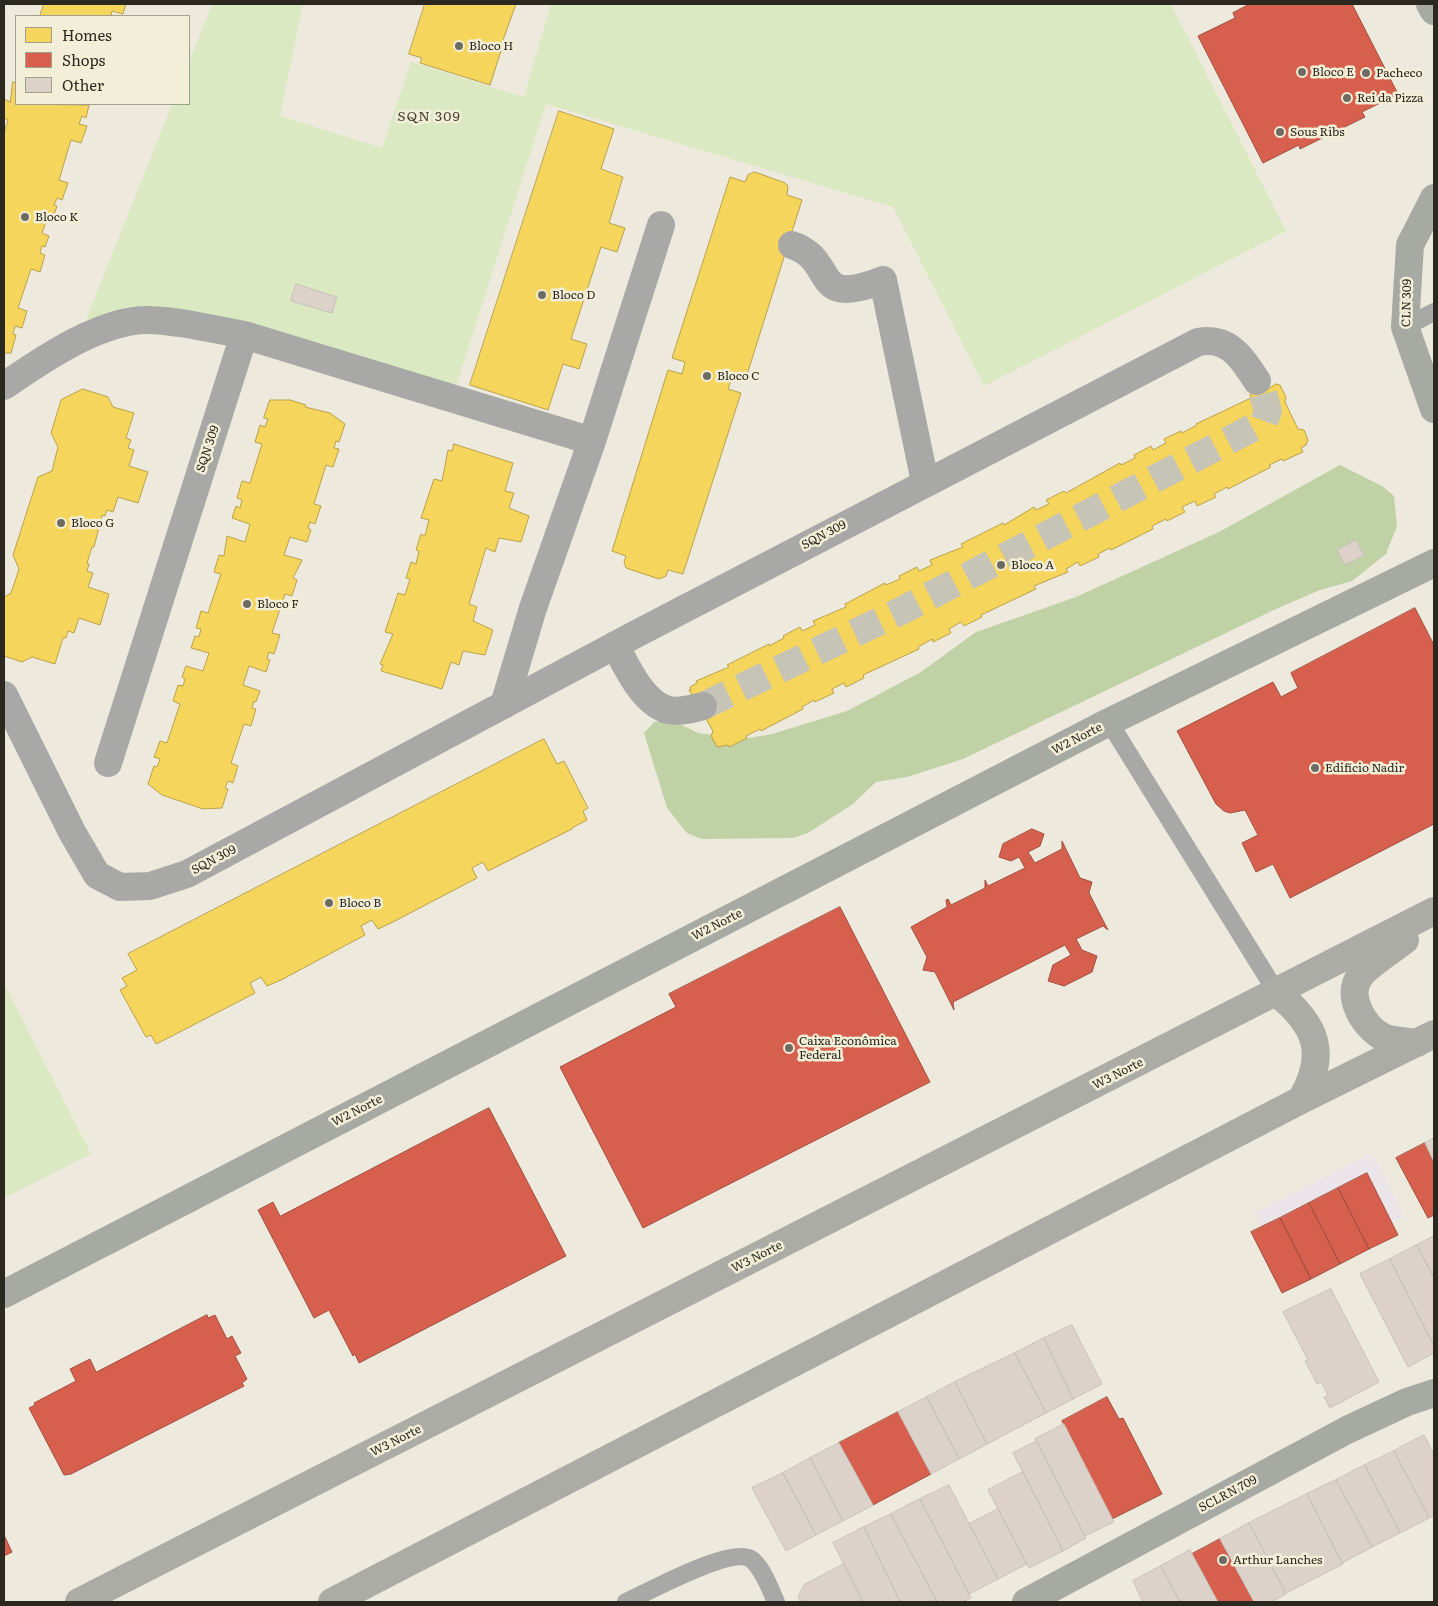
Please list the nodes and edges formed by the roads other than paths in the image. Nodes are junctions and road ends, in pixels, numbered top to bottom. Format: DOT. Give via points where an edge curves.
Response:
graph roads {
  1 [pos="1430,4"];
  2 [pos="1434,11"];
  3 [pos="1434,198"];
  4 [pos="661,225"];
  5 [pos="1434,232"];
  6 [pos="792,245"];
  7 [pos="1410,245"];
  8 [pos="1434,312"];
  9 [pos="1405,328"];
  10 [pos="244,335"];
  11 [pos="1257,381"];
  12 [pos="4,386"];
  13 [pos="1434,408"];
  14 [pos="592,441"];
  15 [pos="926,482"];
  16 [pos="1434,563"];
  17 [pos="615,645"];
  18 [pos="4,695"];
  19 [pos="504,705"];
  20 [pos="703,706"];
  21 [pos="1110,722"];
  22 [pos="108,763"];
  23 [pos="1434,911"];
  24 [pos="1434,918"];
  25 [pos="1276,993"];
  26 [pos="1426,1039"];
  27 [pos="1301,1100"];
  28 [pos="4,1294"];
  29 [pos="1434,1393"];
  30 [pos="78,1602"];
  31 [pos="332,1602"];
  32 [pos="626,1602"];
  33 [pos="776,1602"];
  34 [pos="1026,1602"];
  1 -- 2 [label="street"];
  3 -- 7 [label="street, CLN 309"];
  4 -- 14 [label="street"];
  5 -- 7 [label="street"];
  6 -- 15 [label="street" via="805,250 833,286 840,290 858,290 883,280"];
  7 -- 9 [label="street, CLN 309"];
  8 -- 9 [label="lane"];
  9 -- 13 [label="street, CLN 309"];
  10 -- 12 [label="street" via="148,320 122,325 71,344"];
  10 -- 14 [label="street"];
  10 -- 22 [label="street, SQN 309"];
  11 -- 15 [label="street, SQN 309" via="1232,347 1214,340 1198,342"];
  14 -- 19 [label="street"];
  15 -- 17 [label="street, SQN 309"];
  16 -- 21 [label="street, W2 Norte"];
  17 -- 19 [label="street, SQN 309"];
  17 -- 20 [label="street" via="645,695 668,710"];
  18 -- 19 [label="street, SQN 309" via="93,868 98,875 120,888 150,886 187,874"];
  21 -- 25 [label="lane"];
  21 -- 28 [label="street, W2 Norte"];
  23 -- 25 [label="main road, W3 Norte"];
  24 -- 26 [label="main road" via="1360,975 1354,988 1358,1009 1366,1024 1384,1037"];
  25 -- 27 [label="main road" via="1301,1017 1318,1056 1310,1084"];
  25 -- 30 [label="main road, W3 Norte"];
  26 -- 27 [label="main road"];
  27 -- 31 [label="main road"];
  29 -- 34 [label="street, SCLRN 709" via="1347,1430"];
  32 -- 33 [label="lane" via="705,1566 741,1556 758,1566"];
}
